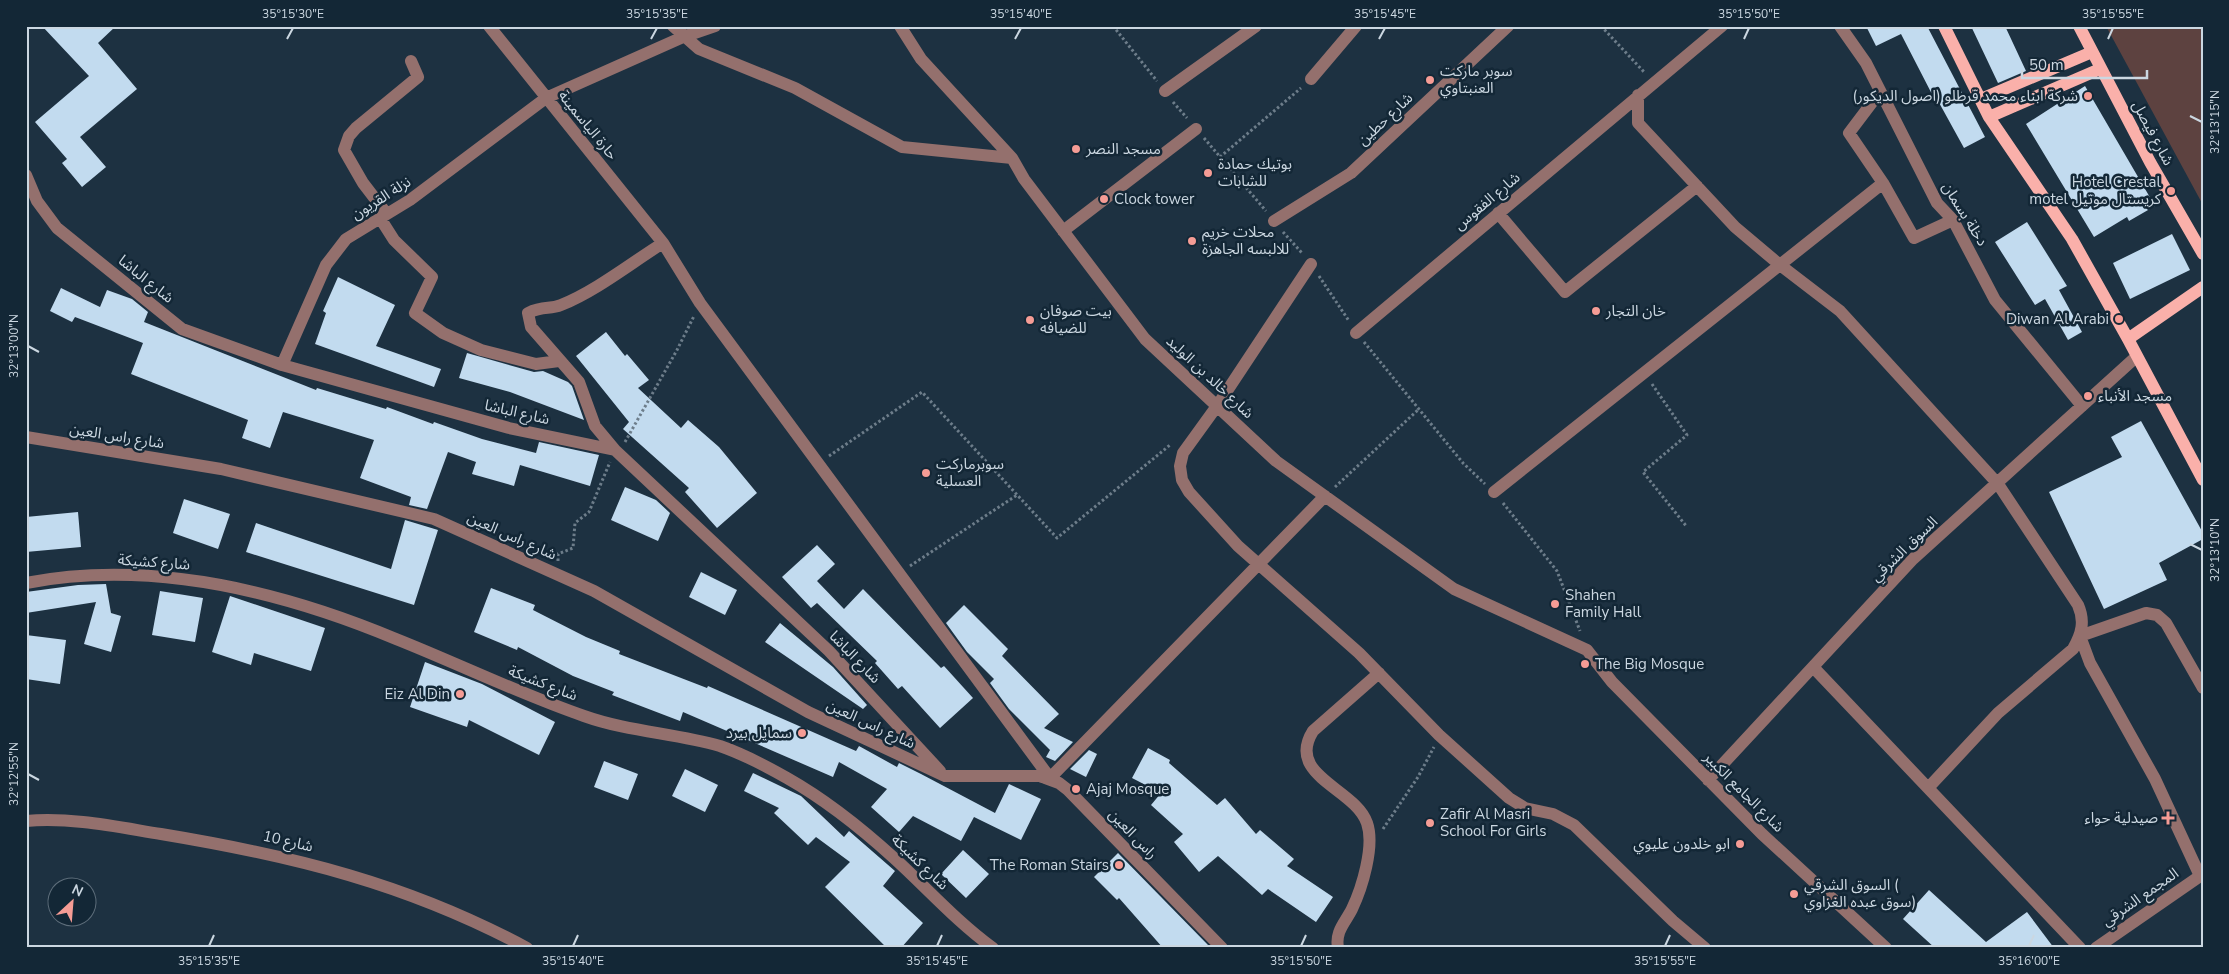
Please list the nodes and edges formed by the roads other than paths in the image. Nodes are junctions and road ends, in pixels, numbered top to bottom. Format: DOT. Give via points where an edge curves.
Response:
graph roads {
  1 [pos="489,26"];
  2 [pos="673,26"];
  3 [pos="715,26"];
  4 [pos="900,26"];
  5 [pos="1256,26"];
  6 [pos="1356,26"];
  7 [pos="1508,26"];
  8 [pos="1722,26"];
  9 [pos="1840,26"];
  10 [pos="1944,26"];
  11 [pos="2078,26"];
  12 [pos="682,37"];
  13 [pos="2092,52"];
  14 [pos="410,61"];
  15 [pos="2100,69"];
  16 [pos="1311,79"];
  17 [pos="1165,91"];
  18 [pos="1880,92"];
  19 [pos="1638,95"];
  20 [pos="546,98"];
  21 [pos="1981,99"];
  22 [pos="1989,117"];
  23 [pos="1196,129"];
  24 [pos="1012,158"];
  25 [pos="26,175"];
  26 [pos="1883,183"];
  27 [pos="1698,186"];
  28 [pos="1498,213"];
  29 [pos="383,215"];
  30 [pos="1953,220"];
  31 [pos="1274,221"];
  32 [pos="1063,231"];
  33 [pos="663,243"];
  34 [pos="2203,254"];
  35 [pos="1311,264"];
  36 [pos="1780,265"];
  37 [pos="2203,287"];
  38 [pos="1356,333"];
  39 [pos="2128,339"];
  40 [pos="2136,357"];
  41 [pos="559,361"];
  42 [pos="282,366"];
  43 [pos="1217,406"];
  44 [pos="2082,406"];
  45 [pos="26,437"];
  46 [pos="615,450"];
  47 [pos="2203,480"];
  48 [pos="1998,484"];
  49 [pos="1494,492"];
  50 [pos="1325,496"];
  51 [pos="1259,564"];
  52 [pos="26,583"];
  53 [pos="2080,636"];
  54 [pos="1587,650"];
  55 [pos="1813,667"];
  56 [pos="1379,673"];
  57 [pos="2203,688"];
  58 [pos="945,776"];
  59 [pos="1050,778"];
  60 [pos="1708,780"];
  61 [pos="1929,786"];
  62 [pos="26,821"];
  63 [pos="2201,875"];
  64 [pos="1878,945"];
  65 [pos="1219,947"];
  66 [pos="527,948"];
  67 [pos="993,948"];
  68 [pos="1338,948"];
  69 [pos="1705,948"];
  70 [pos="2080,948"];
  71 [pos="2096,948"];
  1 -- 20 [label="street, حارة الياسمينة"];
  2 -- 12 [label="street"];
  3 -- 12 [label="street, نزلة القريون"];
  4 -- 24 [label="street, شارع خالد بن الوليد" via="921,59"];
  5 -- 17 [label="street"];
  6 -- 16 [label="street"];
  7 -- 31 [label="street, شارع حطين" via="1351,173"];
  8 -- 19 [label="street, شارع الفقوس"];
  9 -- 18 [label="street, دخلة بسمان" via="1866,63"];
  10 -- 21 [label="main road"];
  11 -- 13 [label="main road, شارع فيصل"];
  12 -- 20 [label="street, نزلة القريون"];
  12 -- 24 [label="street" via="706,53 794,88 902,147"];
  13 -- 15 [label="main road, شارع فيصل"];
  13 -- 21 [label="main road"];
  14 -- 29 [label="street" via="418,77 356,128 344,150"];
  15 -- 22 [label="main road"];
  15 -- 34 [label="main road, شارع فيصل"];
  18 -- 26 [label="street" via="1849,133"];
  18 -- 30 [label="street, دخلة بسمان" via="1937,204"];
  19 -- 27 [label="street" via="1638,123"];
  19 -- 28 [label="street, شارع الفقوس"];
  20 -- 29 [label="street, نزلة القريون" via="410,200"];
  20 -- 33 [label="street, حارة الياسمينة"];
  21 -- 22 [label="main road"];
  22 -- 39 [label="main road" via="2072,239"];
  23 -- 32 [label="street"];
  24 -- 32 [label="street, شارع خالد بن الوليد" via="1024,180"];
  25 -- 42 [label="street, شارع الباشا" via="37,201 57,228 182,329"];
  26 -- 30 [label="street" via="1914,238"];
  26 -- 36 [label="street"];
  27 -- 28 [label="street" via="1565,292"];
  27 -- 36 [label="street" via="1735,226"];
  28 -- 38 [label="street, شارع الفقوس"];
  29 -- 41 [label="street" via="394,240 432,277 414,313 443,333 481,350 536,364"];
  29 -- 42 [label="street, نزلة القريون" via="346,239 330,257"];
  30 -- 44 [label="street, دخلة بسمان" via="1995,300"];
  32 -- 43 [label="street, شارع خالد بن الوليد" via="1145,339"];
  33 -- 41 [label="street" via="581,295 559,306 540,307 528,313 530,326"];
  33 -- 59 [label="street, حارة الياسمينة" via="700,303"];
  35 -- 43 [label="street"];
  36 -- 48 [label="street" via="1840,311"];
  36 -- 49 [label="street"];
  37 -- 39 [label="main road"];
  39 -- 40 [label="main road"];
  40 -- 44 [label="street, السوق الشرقي"];
  40 -- 47 [label="main road"];
  41 -- 46 [label="street" via="579,382 595,426"];
  42 -- 46 [label="street, شارع الباشا" via="509,428"];
  43 -- 50 [label="street, شارع خالد بن الوليد" via="1276,461"];
  43 -- 51 [label="street" via="1183,453 1180,466 1182,480 1207,512"];
  44 -- 48 [label="street, السوق الشرقي"];
  45 -- 58 [label="street, شارع راس العين" via="221,469 434,519 594,590 808,712"];
  46 -- 58 [label="street, شارع الباشا" via="829,651"];
  48 -- 53 [label="street" via="2078,604 2083,624"];
  48 -- 55 [label="street, السوق الشرقي" via="1914,559"];
  50 -- 51 [label="street"];
  50 -- 54 [label="street, شارع خالد بن الوليد" via="1454,589"];
  51 -- 56 [label="street"];
  51 -- 59 [label="street"];
  52 -- 67 [label="street, شارع كشيكة" via="80,576 127,576 200,582 252,592 343,618 589,718 734,751 789,779 838,811 874,840 953,916"];
  53 -- 57 [label="street" via="2142,614 2158,615 2166,623"];
  53 -- 61 [label="street" via="2073,649 1998,713"];
  53 -- 63 [label="street" via="2090,663 2155,779"];
  54 -- 60 [label="street, شارع الجامع الكبير" via="1612,682"];
  55 -- 60 [label="street, السوق الشرقي"];
  55 -- 61 [label="street"];
  56 -- 68 [label="street" via="1313,731 1306,750 1316,773 1360,810 1370,834 1365,869 1352,910 1339,930"];
  56 -- 69 [label="street" via="1439,735 1516,803 1553,814 1574,825"];
  58 -- 59 [label="street, راس العين" via="1033,775"];
  59 -- 65 [label="street, راس العين" via="1068,790"];
  60 -- 64 [label="street, شارع الجامع الكبير"];
  61 -- 70 [label="street"];
  62 -- 66 [label="street, شارع 10" via="62,820 107,825 290,858 426,899"];
  63 -- 71 [label="street, المجمع الشرقي"];
}
